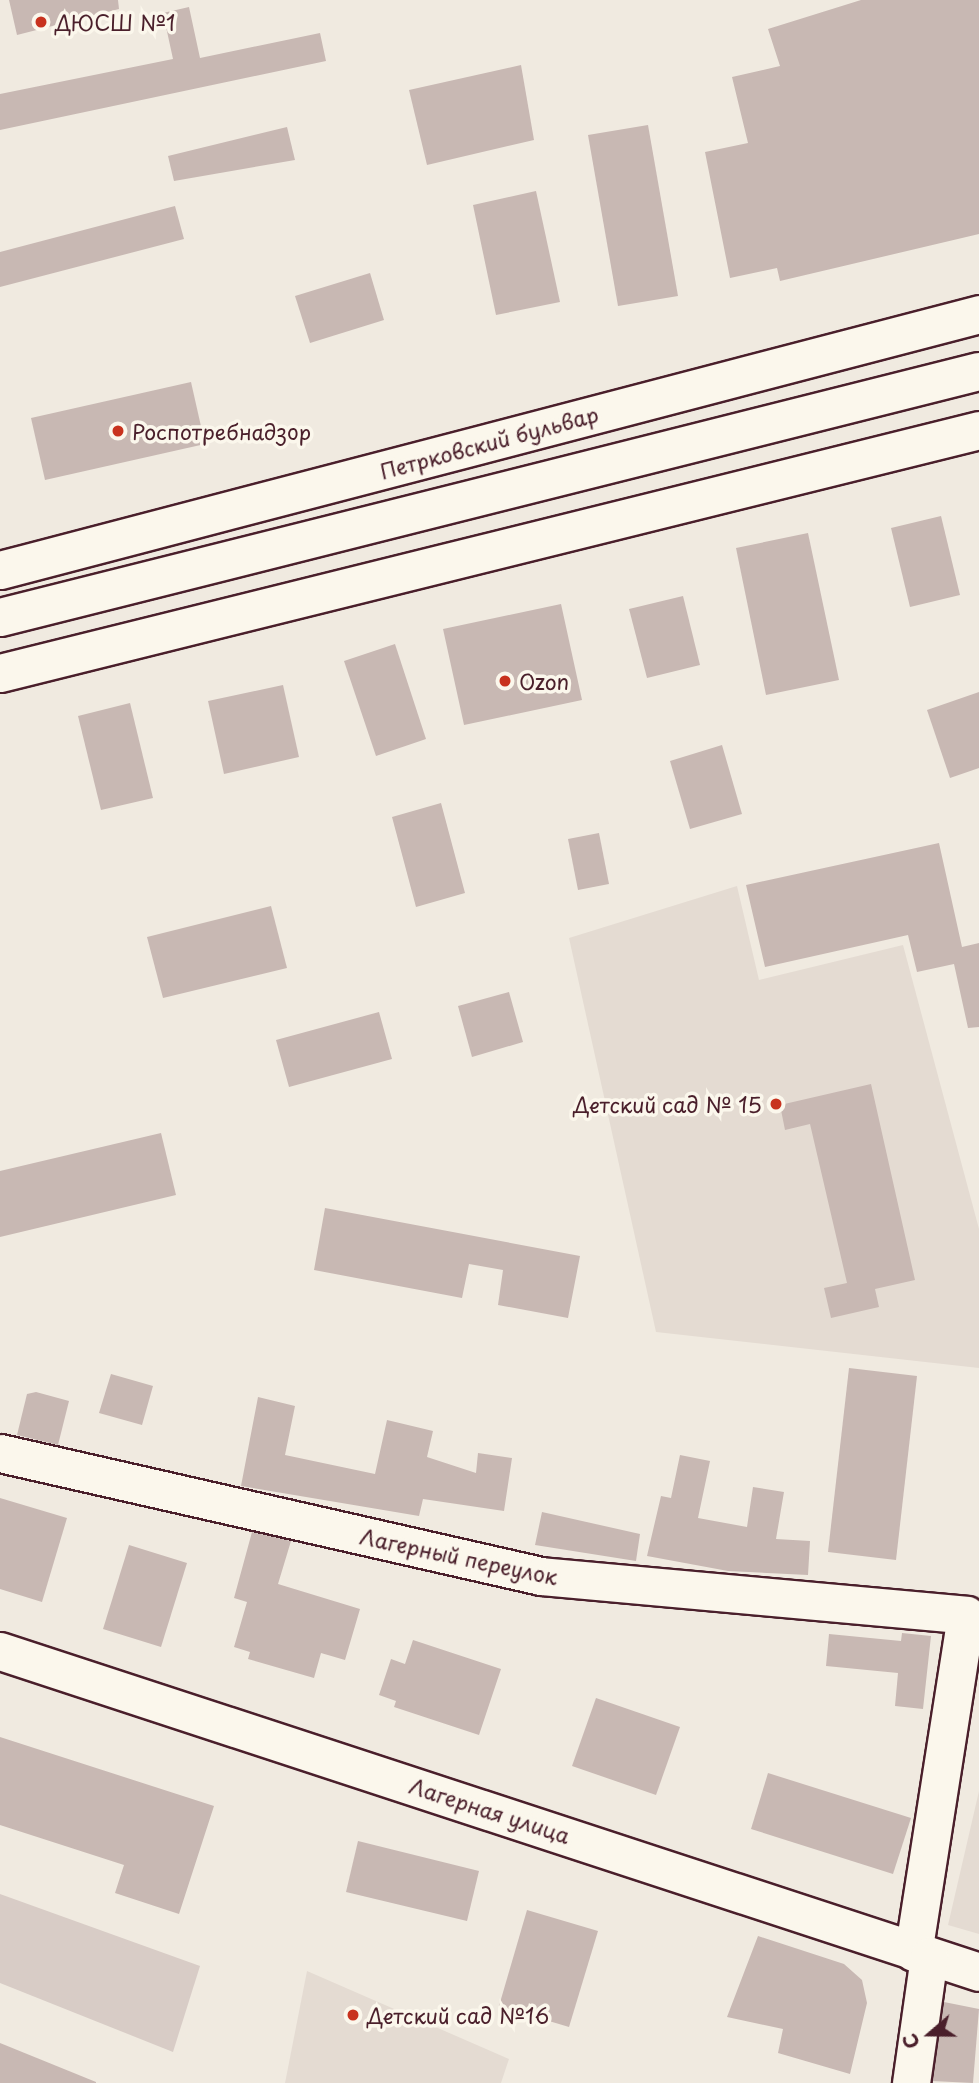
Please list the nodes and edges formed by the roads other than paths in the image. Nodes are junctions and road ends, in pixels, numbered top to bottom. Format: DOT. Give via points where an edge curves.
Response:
graph roads {
  1 [pos="979,314"];
  2 [pos="979,371"];
  3 [pos="979,430"];
  4 [pos="0,570"];
  5 [pos="0,617"];
  6 [pos="0,673"];
  7 [pos="0,1453"];
  8 [pos="0,1651"];
  9 [pos="921,1954"];
  10 [pos="979,1972"];
  11 [pos="911,2083"];
  1 -- 4 [label="street, Петрковский бульвар"];
  2 -- 5 [label="street"];
  3 -- 6 [label="street"];
  7 -- 9 [label="street, Лагерный переулок" via="541,1576 967,1615"];
  8 -- 9 [label="street, Лагерная улица"];
  9 -- 10 [label="street, Лагерная улица"];
  9 -- 11 [label="street"];
}
